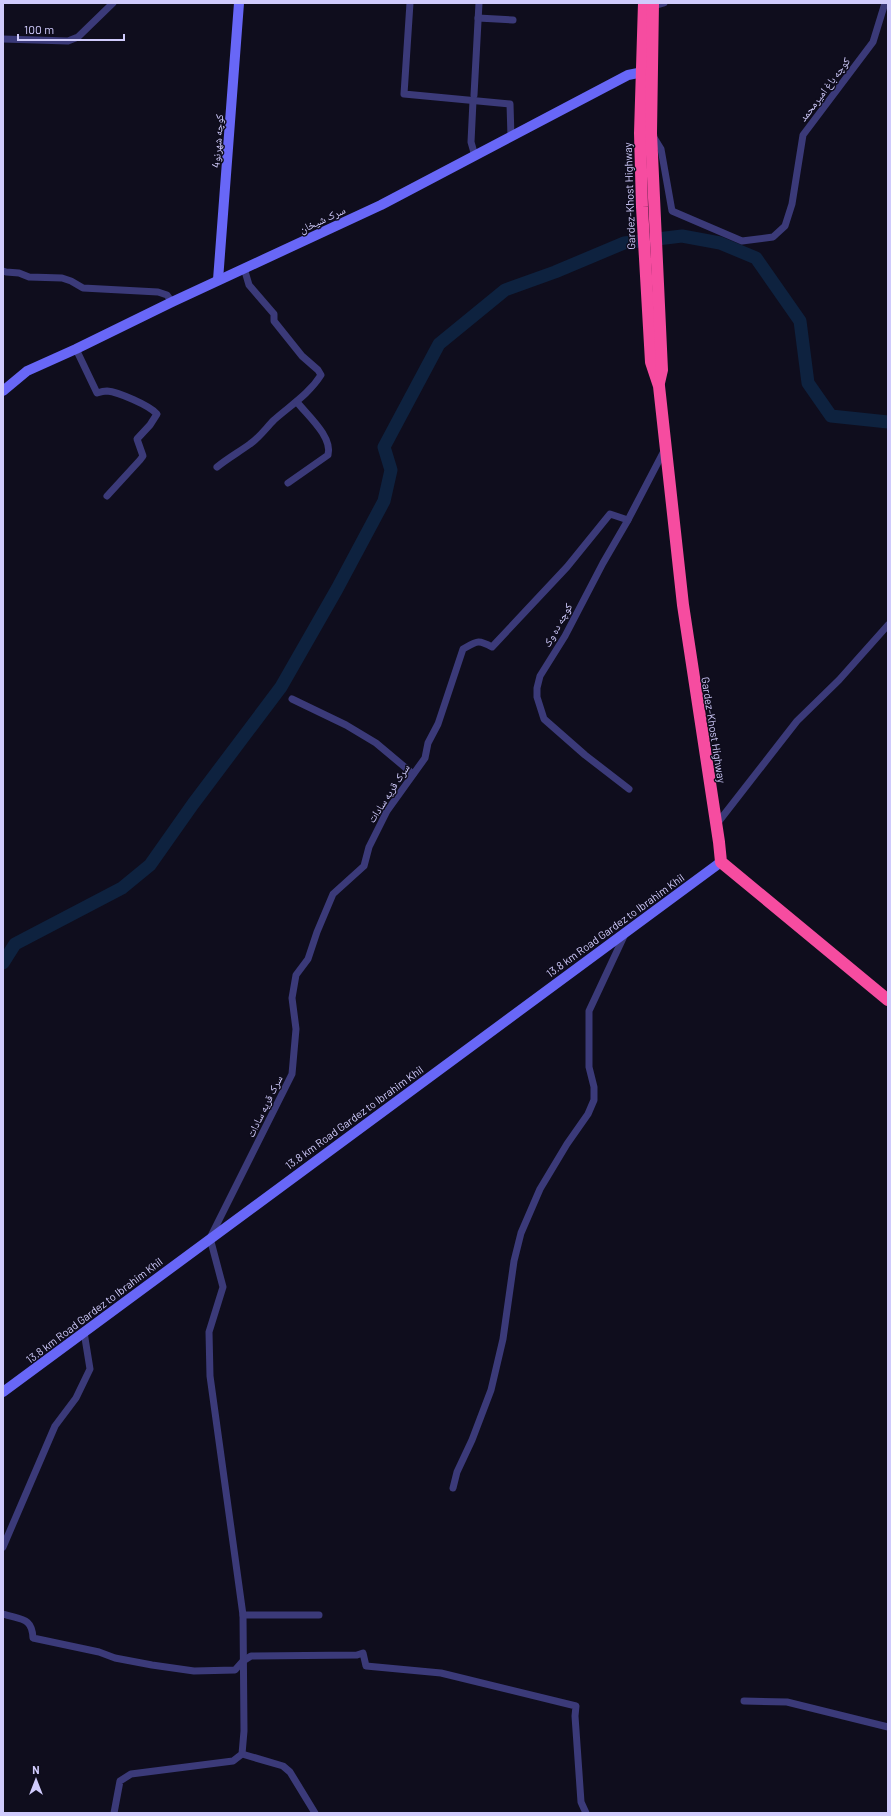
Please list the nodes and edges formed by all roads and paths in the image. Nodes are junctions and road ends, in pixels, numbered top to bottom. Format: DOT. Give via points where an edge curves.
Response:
graph roads {
  1 [pos="113,3"];
  2 [pos="239,3"];
  3 [pos="410,3"];
  4 [pos="479,3"];
  5 [pos="664,3"];
  6 [pos="885,3"];
  7 [pos="649,5"];
  8 [pos="478,18"];
  9 [pos="513,20"];
  10 [pos="3,39"];
  11 [pos="647,71"];
  12 [pos="474,98"];
  13 [pos="651,133"];
  14 [pos="511,137"];
  15 [pos="475,156"];
  16 [pos="647,207"];
  17 [pos="244,268"];
  18 [pos="3,270"];
  19 [pos="218,280"];
  20 [pos="172,302"];
  21 [pos="76,349"];
  22 [pos="3,391"];
  23 [pos="297,402"];
  24 [pos="665,449"];
  25 [pos="217,467"];
  26 [pos="288,483"];
  27 [pos="107,496"];
  28 [pos="628,520"];
  29 [pos="888,625"];
  30 [pos="292,699"];
  31 [pos="413,774"];
  32 [pos="629,789"];
  33 [pos="716,825"];
  34 [pos="720,862"];
  35 [pos="625,933"];
  36 [pos="888,1000"];
  37 [pos="210,1238"];
  38 [pos="84,1332"];
  39 [pos="3,1392"];
  40 [pos="454,1488"];
  41 [pos="3,1548"];
  42 [pos="3,1614"];
  43 [pos="243,1615"];
  44 [pos="320,1615"];
  45 [pos="243,1661"];
  46 [pos="744,1700"];
  47 [pos="888,1727"];
  48 [pos="242,1754"];
  49 [pos="114,1813"];
  50 [pos="315,1813"];
  51 [pos="586,1813"];
  1 -- 10 [label="street" via="78,36 68,41"];
  2 -- 19 [label="street, کوچه شهرنو4"];
  3 -- 12 [label="street" via="404,94"];
  4 -- 8 [label="street"];
  5 -- 7 [label="street"];
  6 -- 13 [label="street, کوچه باغ امیرمحمد" via="873,42 802,135 792,204 784,226 773,237 742,241 672,211 662,148"];
  7 -- 11 [label="highway, Gardez-Khost Highway"];
  8 -- 9 [label="street"];
  8 -- 12 [label="street"];
  11 -- 13 [label="highway, Gardez-Khost Highway"];
  11 -- 14 [label="street, سرک شیخان" via="628,75"];
  11 -- 16 [label="highway, Gardez-Khost Highway" via="640,133"];
  12 -- 14 [label="street" via="510,104"];
  12 -- 15 [label="street" via="471,142"];
  13 -- 16 [label="highway, Gardez-Khost Highway"];
  14 -- 15 [label="street, سرک شیخان"];
  15 -- 17 [label="street, سرک شیخان" via="381,205"];
  16 -- 24 [label="highway, Gardez-Khost Highway" via="651,276 651,362 659,386"];
  17 -- 19 [label="street, سرک شیخان"];
  17 -- 23 [label="street" via="250,285 274,314 274,321 321,375"];
  18 -- 20 [label="street" via="29,277 62,278 82,288 158,292 168,295"];
  19 -- 20 [label="street, سرک شیخان"];
  20 -- 21 [label="street, سرک شیخان"];
  21 -- 22 [label="street, سرک شیخان" via="27,371"];
  21 -- 27 [label="street" via="97,393 106,391 123,396 152,409 157,414 137,439 143,456"];
  23 -- 25 [label="street" via="252,444"];
  23 -- 26 [label="street" via="326,437 329,451 328,455"];
  24 -- 28 [label="street, کوچه ده وک"];
  24 -- 33 [label="highway, Gardez-Khost Highway" via="683,605"];
  28 -- 31 [label="street, سرک قریه سادات" via="610,514 567,567 492,647 482,641 476,641 463,649 438,724 428,743 424,758"];
  28 -- 32 [label="street, کوچه ده وک" via="565,636 540,676 537,697 544,719"];
  29 -- 33 [label="street" via="840,680 797,721"];
  30 -- 31 [label="street" via="346,725 376,743"];
  31 -- 37 [label="street, سرک قریه سادات" via="387,811 369,847 364,866 333,894 308,959 296,975 292,998 296,1030 292,1074"];
  33 -- 34 [label="highway, Gardez-Khost Highway"];
  34 -- 35 [label="street, 13.8 km Road Gardez to Ibrahim Khil"];
  34 -- 36 [label="highway"];
  35 -- 37 [label="street, 13.8 km Road Gardez to Ibrahim Khil"];
  35 -- 40 [label="street" via="589,1012 589,1067 594,1100 588,1114 540,1188 522,1233 514,1261 503,1339 491,1390 457,1472"];
  37 -- 38 [label="street, 13.8 km Road Gardez to Ibrahim Khil"];
  37 -- 43 [label="street" via="222,1287 209,1332 210,1376"];
  38 -- 39 [label="street, 13.8 km Road Gardez to Ibrahim Khil"];
  38 -- 41 [label="street" via="90,1369 76,1398 55,1426"];
  42 -- 45 [label="street" via="29,1622 32,1638 99,1652 115,1658 194,1671 235,1670"];
  43 -- 44 [label="street"];
  43 -- 45 [label="street"];
  45 -- 48 [label="street"];
  45 -- 51 [label="street" via="251,1656 363,1653 366,1666 441,1673 576,1706 581,1802"];
  46 -- 47 [label="street" via="787,1702"];
  48 -- 49 [label="street" via="233,1762 131,1774 120,1781"];
  48 -- 50 [label="street" via="283,1766 290,1772"];
}
